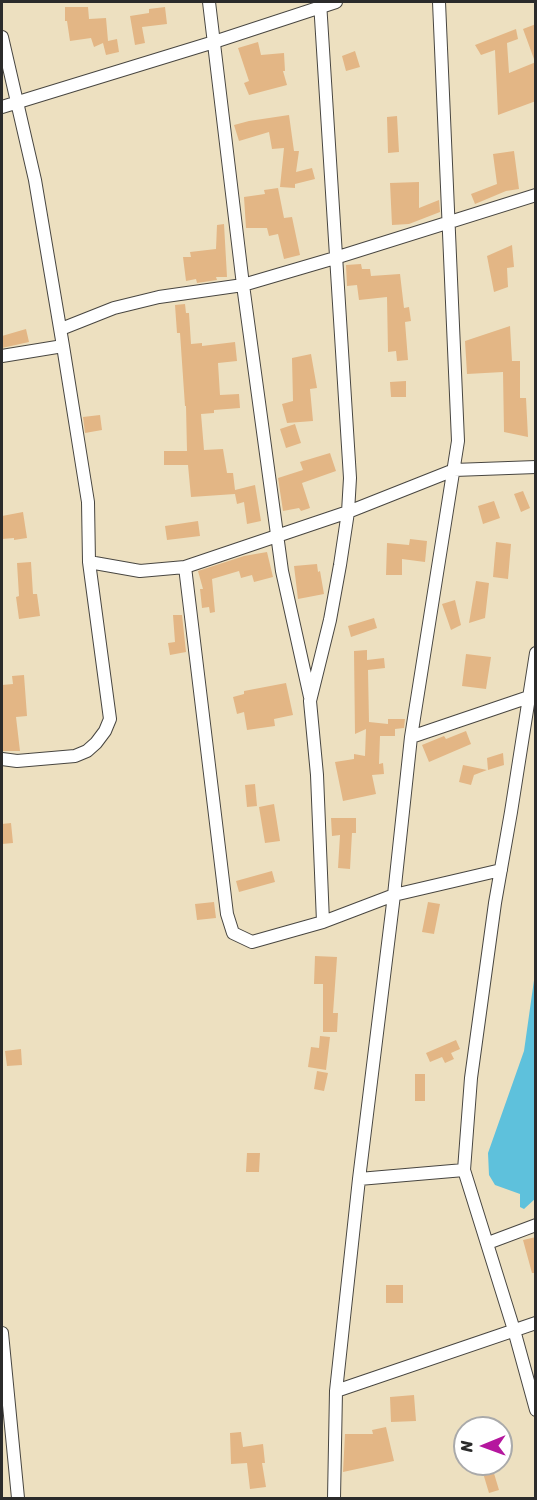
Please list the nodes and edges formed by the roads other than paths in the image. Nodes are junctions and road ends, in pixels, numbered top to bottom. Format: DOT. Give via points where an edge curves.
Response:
graph roads {
  1 [pos="209,2"];
  2 [pos="336,2"];
  3 [pos="439,2"];
  4 [pos="320,4"];
  5 [pos="2,37"];
  6 [pos="214,42"];
  7 [pos="17,103"];
  8 [pos="2,107"];
  9 [pos="536,195"];
  10 [pos="448,222"];
  11 [pos="335,258"];
  12 [pos="243,285"];
  13 [pos="60,328"];
  14 [pos="63,346"];
  15 [pos="2,356"];
  16 [pos="536,467"];
  17 [pos="454,470"];
  18 [pos="348,512"];
  19 [pos="277,535"];
  20 [pos="89,562"];
  21 [pos="185,567"];
  22 [pos="536,653"];
  23 [pos="529,697"];
  24 [pos="310,701"];
  25 [pos="411,737"];
  26 [pos="2,759"];
  27 [pos="501,870"];
  28 [pos="394,895"];
  29 [pos="322,922"];
  30 [pos="464,1170"];
  31 [pos="359,1179"];
  32 [pos="536,1225"];
  33 [pos="488,1243"];
  34 [pos="536,1323"];
  35 [pos="514,1330"];
  36 [pos="2,1333"];
  37 [pos="336,1391"];
  38 [pos="536,1410"];
  39 [pos="18,1498"];
  40 [pos="334,1498"];
  1 -- 6 [label="street"];
  2 -- 4 [label="street"];
  3 -- 10 [label="street"];
  4 -- 6 [label="street"];
  4 -- 11 [label="street"];
  5 -- 7 [label="street"];
  6 -- 7 [label="street"];
  6 -- 12 [label="street"];
  7 -- 8 [label="street"];
  7 -- 13 [label="street" via="35,180"];
  9 -- 10 [label="street"];
  10 -- 11 [label="street"];
  10 -- 17 [label="street" via="458,441"];
  11 -- 12 [label="street"];
  11 -- 18 [label="street" via="350,478"];
  12 -- 13 [label="street" via="159,297"];
  12 -- 19 [label="street"];
  13 -- 14 [label="street"];
  14 -- 15 [label="street"];
  14 -- 20 [label="street" via="88,502"];
  16 -- 17 [label="street"];
  17 -- 18 [label="street"];
  17 -- 25 [label="street"];
  18 -- 19 [label="street"];
  18 -- 24 [label="street" via="330,620"];
  19 -- 21 [label="street"];
  19 -- 24 [label="street"];
  20 -- 21 [label="street" via="140,572"];
  20 -- 26 [label="street" via="110,719 105,731 87,751 75,756"];
  21 -- 29 [label="street" via="227,914 233,933 252,942"];
  22 -- 23 [label="street"];
  23 -- 25 [label="street"];
  23 -- 27 [label="street"];
  24 -- 29 [label="street" via="321,844"];
  25 -- 28 [label="street"];
  27 -- 28 [label="street"];
  27 -- 30 [label="street" via="471,1078"];
  28 -- 29 [label="street"];
  28 -- 31 [label="street"];
  30 -- 31 [label="street"];
  30 -- 33 [label="street"];
  31 -- 37 [label="street"];
  32 -- 33 [label="street"];
  33 -- 35 [label="street"];
  34 -- 35 [label="street"];
  35 -- 37 [label="street"];
  35 -- 38 [label="street"];
  36 -- 39 [label="street"];
  37 -- 40 [label="street"];
}
